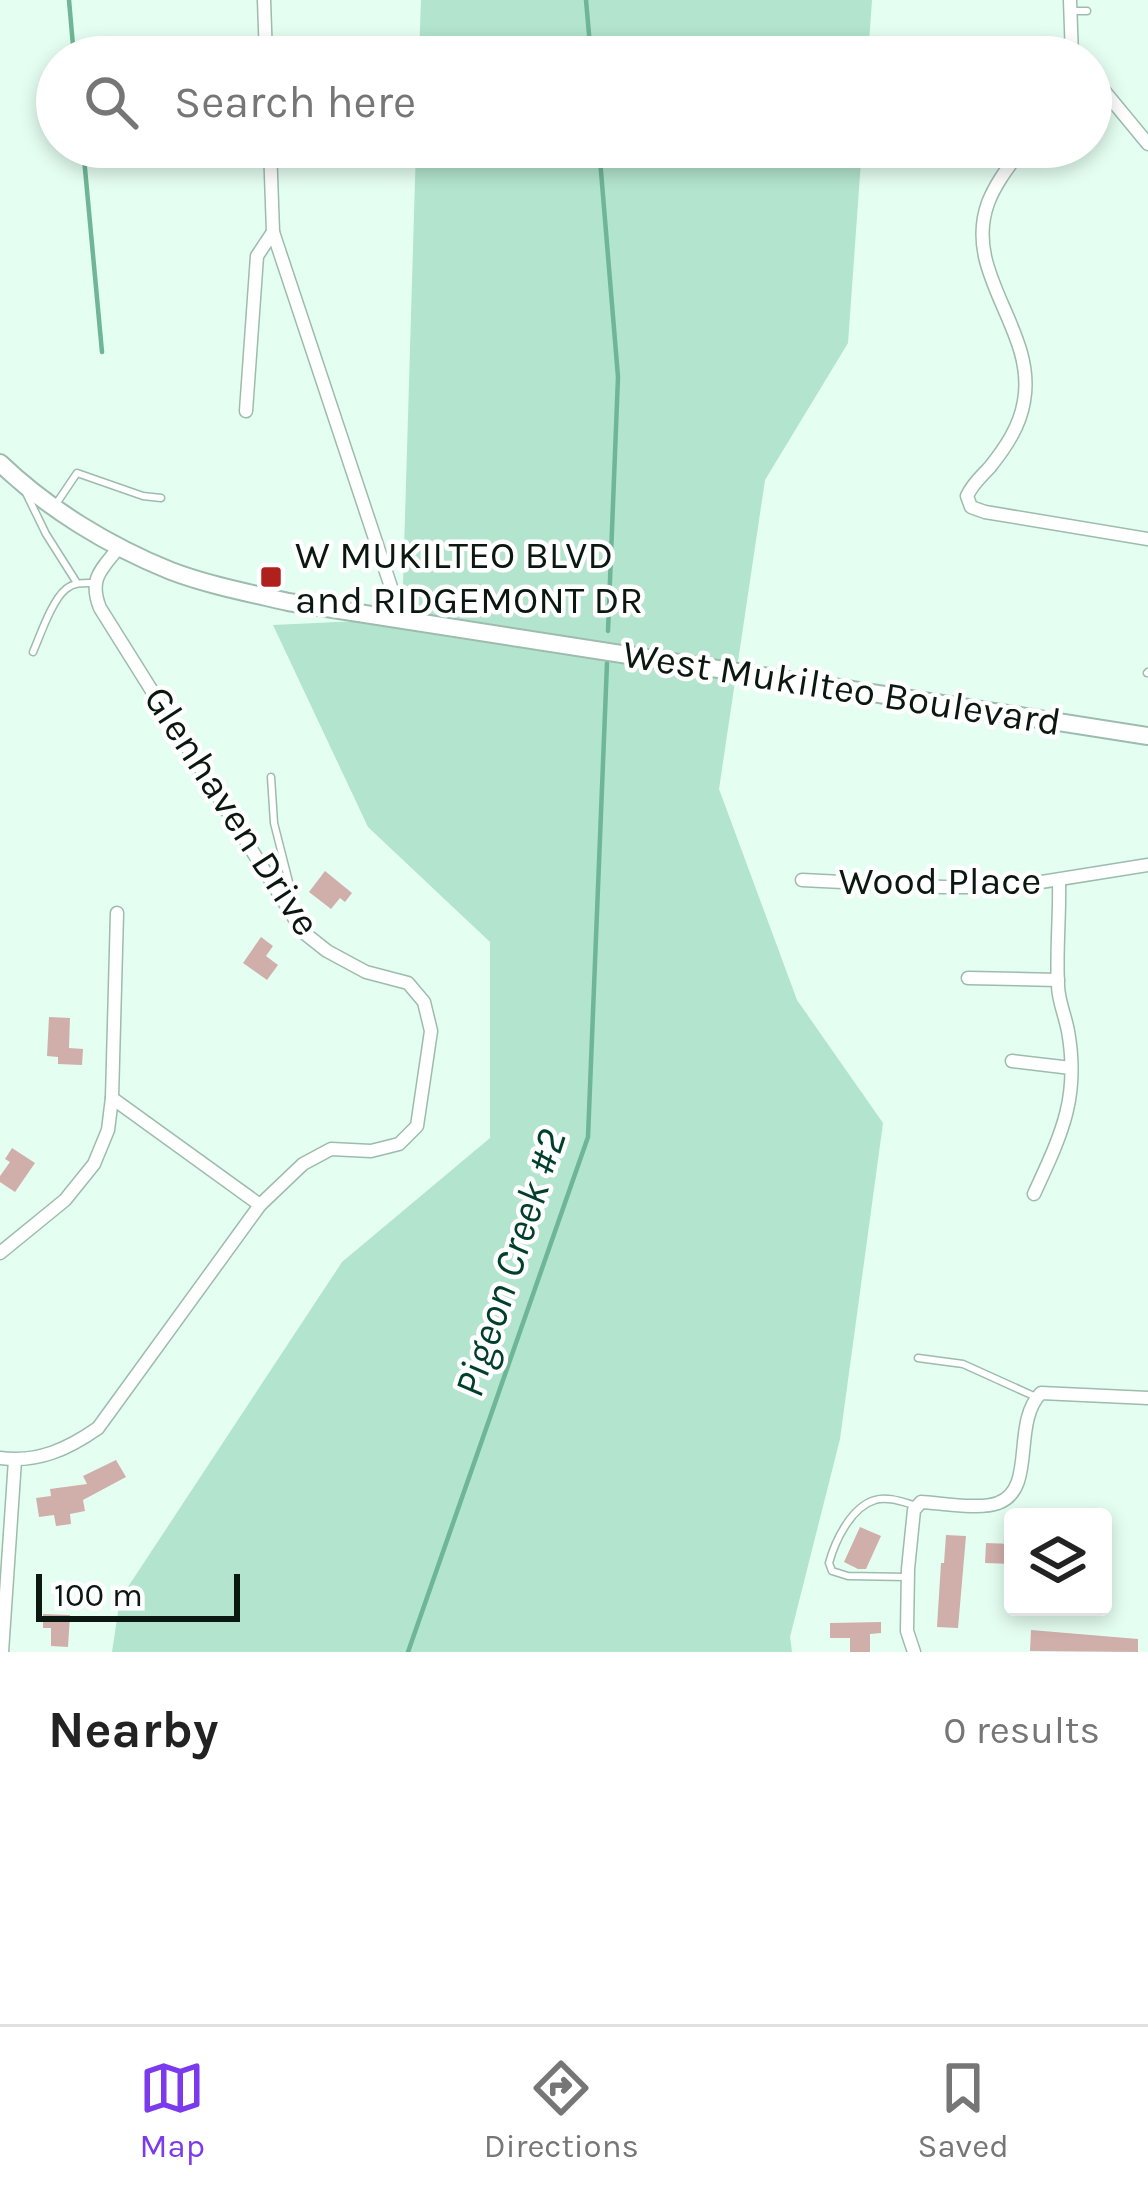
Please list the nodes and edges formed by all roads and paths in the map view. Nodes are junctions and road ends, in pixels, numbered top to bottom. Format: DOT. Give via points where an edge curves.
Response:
graph roads {
  1 [pos="264,0"];
  2 [pos="1071,6"];
  3 [pos="1088,11"];
  4 [pos="265,36"];
  5 [pos="1073,36"];
  6 [pos="1112,94"];
  7 [pos="1117,98"];
  8 [pos="1112,99"];
  9 [pos="1148,144"];
  10 [pos="271,168"];
  11 [pos="1007,168"];
  12 [pos="273,232"];
  13 [pos="246,411"];
  14 [pos="0,463"];
  15 [pos="21,483"];
  16 [pos="161,498"];
  17 [pos="54,507"];
  18 [pos="1148,538"];
  19 [pos="120,547"];
  20 [pos="77,583"];
  21 [pos="94,583"];
  22 [pos="402,620"];
  23 [pos="33,652"];
  24 [pos="1148,736"];
  25 [pos="271,777"];
  26 [pos="1148,865"];
  27 [pos="802,880"];
  28 [pos="1059,881"];
  29 [pos="288,908"];
  30 [pos="117,913"];
  31 [pos="968,978"];
  32 [pos="1058,980"];
  33 [pos="1012,1060"];
  34 [pos="1071,1068"];
  35 [pos="112,1098"];
  36 [pos="1034,1194"];
  37 [pos="260,1204"];
  38 [pos="0,1253"];
  39 [pos="918,1358"];
  40 [pos="1036,1397"];
  41 [pos="1148,1398"];
  42 [pos="8,1459"];
  43 [pos="918,1506"];
  44 [pos="908,1577"];
  45 [pos="2,1635"];
  46 [pos="2,1652"];
  47 [pos="914,1652"];
  1 -- 4 [label="street"];
  2 -- 3 [label="lane"];
  2 -- 5 [label="street"];
  6 -- 7 [label="street"];
  7 -- 8 [label="street"];
  7 -- 9 [label="street"];
  10 -- 12 [label="street"];
  11 -- 18 [label="street" via="987,206 983,247 1027,370 1024,402 1015,432 972,484 971,507"];
  12 -- 13 [label="street" via="257,256"];
  12 -- 22 [label="street"];
  14 -- 15 [label="main road, West Mukilteo Boulevard"];
  15 -- 17 [label="main road, West Mukilteo Boulevard"];
  15 -- 20 [label="lane"];
  16 -- 17 [label="lane" via="77,473"];
  17 -- 19 [label="main road, West Mukilteo Boulevard"];
  19 -- 21 [label="street"];
  19 -- 22 [label="main road, West Mukilteo Boulevard" via="226,587"];
  20 -- 21 [label="lane"];
  20 -- 23 [label="lane" via="59,597"];
  21 -- 29 [label="street, Glenhaven Drive" via="100,608"];
  22 -- 24 [label="main road, West Mukilteo Boulevard"];
  25 -- 29 [label="lane"];
  26 -- 28 [label="street, Wood Place"];
  27 -- 28 [label="street, Wood Place" via="943,887"];
  28 -- 32 [label="street"];
  29 -- 37 [label="street, Glenhaven Drive" via="327,951 408,983 424,1002 431,1030 417,1126 399,1144 331,1149"];
  30 -- 35 [label="street"];
  31 -- 32 [label="street"];
  32 -- 34 [label="street"];
  33 -- 34 [label="street"];
  34 -- 36 [label="street" via="1064,1128"];
  35 -- 37 [label="street"];
  35 -- 38 [label="street" via="94,1164"];
  37 -- 42 [label="street, Glenhaven Drive" via="98,1428 68,1450"];
  39 -- 40 [label="lane" via="963,1364"];
  40 -- 41 [label="street"];
  40 -- 43 [label="street" via="1019,1485 1000,1503"];
  42 -- 45 [label="street"];
  43 -- 44 [label="street"];
  43 -- 44 [label="lane" via="878,1498 863,1506 829,1562 848,1576"];
  44 -- 47 [label="street"];
  45 -- 46 [label="street"];
}
